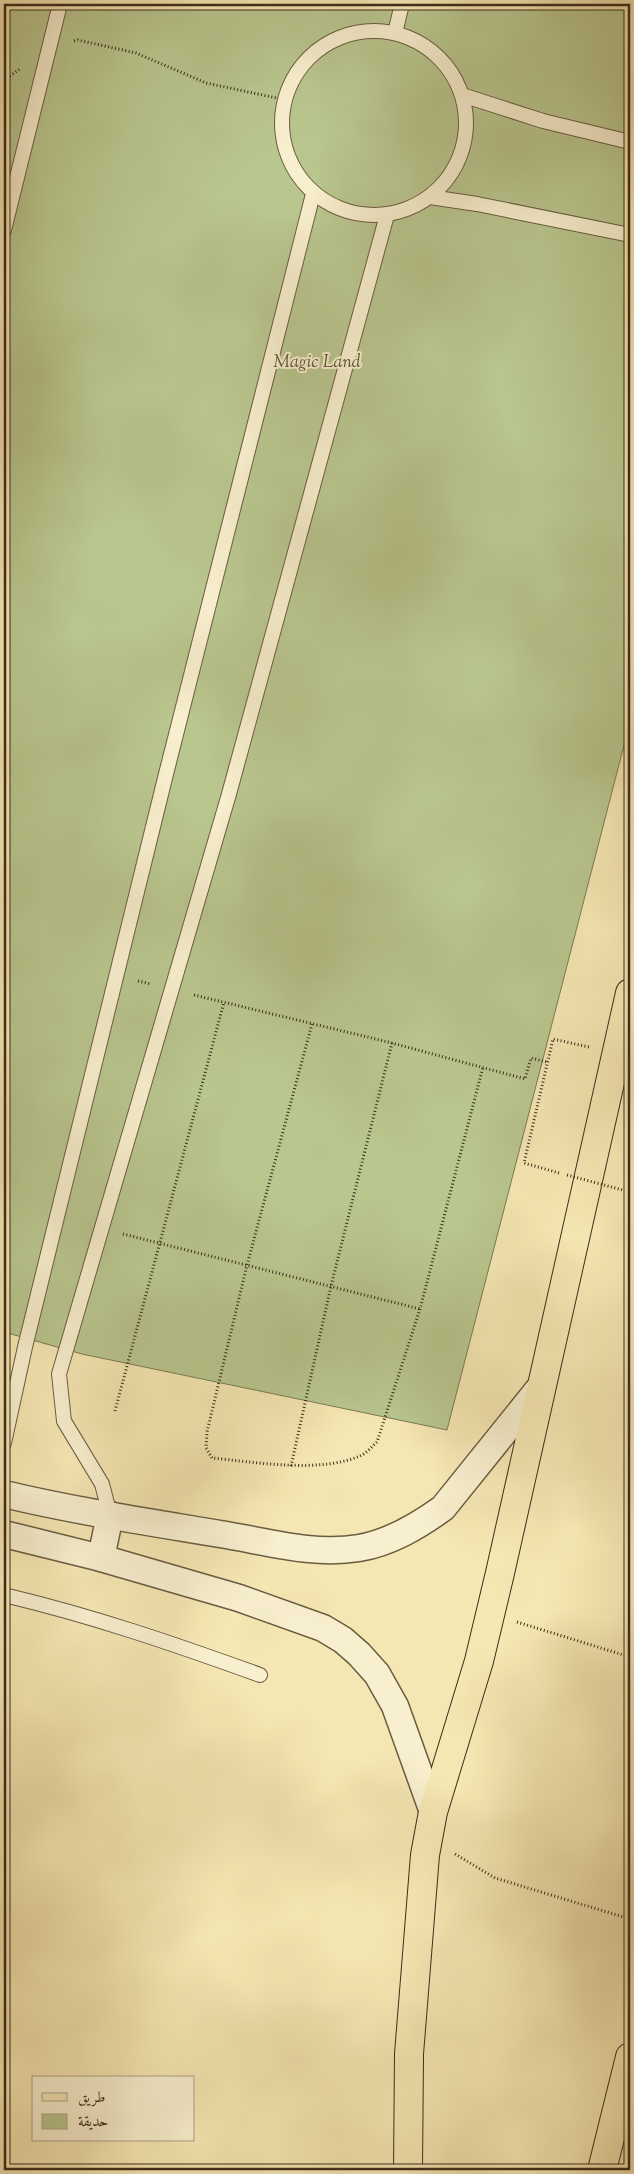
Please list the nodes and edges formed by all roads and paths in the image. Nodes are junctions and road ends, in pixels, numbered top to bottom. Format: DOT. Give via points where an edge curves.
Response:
graph roads {
  1 [pos="60,4"];
  2 [pos="402,4"];
  3 [pos="395,33"];
  4 [pos="48,51"];
  5 [pos="4,80"];
  6 [pos="462,95"];
  7 [pos="286,100"];
  8 [pos="630,142"];
  9 [pos="313,194"];
  10 [pos="430,197"];
  11 [pos="387,215"];
  12 [pos="4,230"];
  13 [pos="630,235"];
  14 [pos="118,976"];
  15 [pos="172,990"];
  16 [pos="630,993"];
  17 [pos="224,1002"];
  18 [pos="312,1024"];
  19 [pos="392,1043"];
  20 [pos="617,1053"];
  21 [pos="547,1062"];
  22 [pos="482,1067"];
  23 [pos="630,1192"];
  24 [pos="101,1228"];
  25 [pos="159,1243"];
  26 [pos="247,1265"];
  27 [pos="331,1286"];
  28 [pos="420,1309"];
  29 [pos="542,1385"];
  30 [pos="115,1411"];
  31 [pos="4,1443"];
  32 [pos="291,1466"];
  33 [pos="4,1494"];
  34 [pos="110,1515"];
  35 [pos="4,1534"];
  36 [pos="101,1558"];
  37 [pos="4,1595"];
  38 [pos="490,1613"];
  39 [pos="630,1657"];
  40 [pos="260,1675"];
  41 [pos="433,1812"];
  42 [pos="429,1838"];
  43 [pos="630,1919"];
  44 [pos="630,2057"];
  45 [pos="408,2170"];
  46 [pos="602,2170"];
  1 -- 4 [label="lane"];
  2 -- 3 [label="lane"];
  3 -- 6 [label="lane" via="424,46 447,67"];
  3 -- 7 [label="lane" via="354,32 317,49 291,81"];
  4 -- 5 [label="path"];
  4 -- 7 [label="path" via="78,40 136,53 206,83"];
  4 -- 12 [label="lane"];
  6 -- 8 [label="lane" via="535,119"];
  6 -- 10 [label="lane" via="466,123 462,151 450,176"];
  7 -- 9 [label="lane" via="281,121 289,160"];
  9 -- 11 [label="lane" via="348,213"];
  9 -- 14 [label="lane"];
  10 -- 11 [label="lane" via="410,209"];
  10 -- 13 [label="lane"];
  11 -- 15 [label="lane" via="229,794"];
  14 -- 15 [label="path"];
  14 -- 31 [label="lane"];
  15 -- 17 [label="path"];
  15 -- 24 [label="lane"];
  16 -- 20 [label="main road"];
  17 -- 18 [label="path"];
  17 -- 25 [label="path"];
  18 -- 19 [label="path"];
  18 -- 26 [label="path"];
  19 -- 22 [label="path"];
  19 -- 27 [label="path"];
  20 -- 21 [label="path" via="553,1038"];
  20 -- 29 [label="main road"];
  21 -- 22 [label="path" via="531,1058 525,1079"];
  21 -- 23 [label="path, bridge" via="524,1163"];
  22 -- 28 [label="path"];
  24 -- 25 [label="path"];
  24 -- 34 [label="lane" via="59,1374 64,1421 102,1484"];
  25 -- 26 [label="path"];
  25 -- 30 [label="path"];
  26 -- 27 [label="path"];
  26 -- 32 [label="path" via="206,1432 206,1448 212,1458"];
  27 -- 28 [label="path"];
  27 -- 32 [label="path"];
  28 -- 32 [label="path" via="377,1442 364,1454 344,1461"];
  29 -- 34 [label="street" via="444,1508 389,1539 359,1548 322,1551"];
  29 -- 38 [label="main road"];
  33 -- 34 [label="street"];
  34 -- 36 [label="street"];
  35 -- 36 [label="street"];
  36 -- 41 [label="street" via="239,1598 324,1628 343,1640 377,1674 395,1706"];
  37 -- 40 [label="lane" via="74,1612"];
  38 -- 39 [label="path"];
  38 -- 41 [label="main road" via="479,1661"];
  41 -- 42 [label="main road"];
  42 -- 43 [label="path" via="494,1878"];
  42 -- 45 [label="main road" via="409,2054"];
  44 -- 46 [label="main road"];
}
